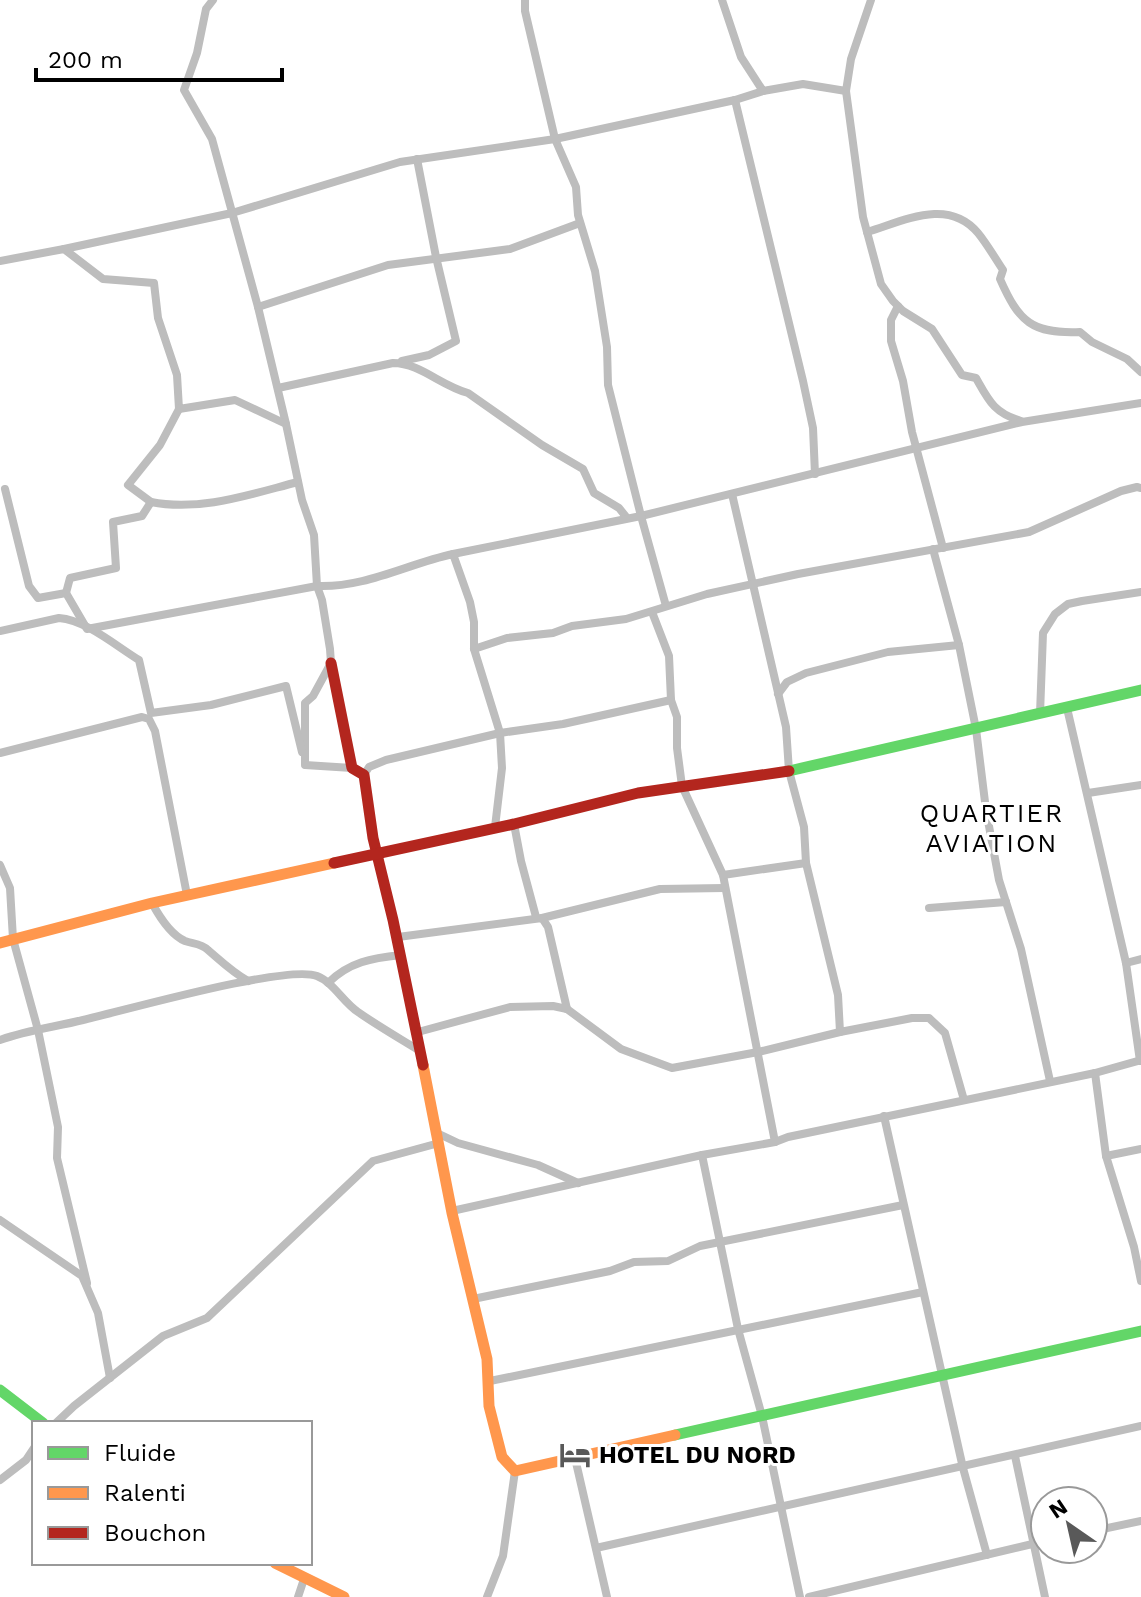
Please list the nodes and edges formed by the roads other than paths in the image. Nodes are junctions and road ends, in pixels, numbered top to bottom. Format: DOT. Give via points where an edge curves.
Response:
graph roads {
  1 [pos="213,0"];
  2 [pos="525,0"];
  3 [pos="722,0"];
  4 [pos="871,0"];
  5 [pos="763,91"];
  6 [pos="846,91"];
  7 [pos="735,100"];
  8 [pos="555,139"];
  9 [pos="417,159"];
  10 [pos="232,213"];
  11 [pos="580,223"];
  12 [pos="867,232"];
  13 [pos="64,249"];
  14 [pos="436,257"];
  15 [pos="0,261"];
  16 [pos="898,306"];
  17 [pos="258,307"];
  18 [pos="393,363"];
  19 [pos="1141,372"];
  20 [pos="278,388"];
  21 [pos="1141,403"];
  22 [pos="179,409"];
  23 [pos="1022,422"];
  24 [pos="286,424"];
  25 [pos="917,447"];
  26 [pos="815,474"];
  27 [pos="298,482"];
  28 [pos="1141,488"];
  29 [pos="5,489"];
  30 [pos="732,494"];
  31 [pos="151,502"];
  32 [pos="641,516"];
  33 [pos="627,518"];
  34 [pos="938,548"];
  35 [pos="453,554"];
  36 [pos="751,585"];
  37 [pos="317,586"];
  38 [pos="1141,592"];
  39 [pos="66,593"];
  40 [pos="666,606"];
  41 [pos="652,612"];
  42 [pos="87,629"];
  43 [pos="0,631"];
  44 [pos="959,645"];
  45 [pos="474,649"];
  46 [pos="331,663"];
  47 [pos="1141,690"];
  48 [pos="778,694"];
  49 [pos="671,700"];
  50 [pos="1067,708"];
  51 [pos="1040,714"];
  52 [pos="976,729"];
  53 [pos="500,733"];
  54 [pos="0,753"];
  55 [pos="305,765"];
  56 [pos="352,768"];
  57 [pos="789,771"];
  58 [pos="364,775"];
  59 [pos="1141,785"];
  60 [pos="682,786"];
  61 [pos="1088,793"];
  62 [pos="514,824"];
  63 [pos="495,827"];
  64 [pos="374,854"];
  65 [pos="806,863"];
  66 [pos="0,865"];
  67 [pos="723,875"];
  68 [pos="724,888"];
  69 [pos="187,895"];
  70 [pos="1006,902"];
  71 [pos="152,903"];
  72 [pos="929,908"];
  73 [pos="539,917"];
  74 [pos="398,937"];
  75 [pos="13,939"];
  76 [pos="0,943"];
  77 [pos="401,955"];
  78 [pos="1141,959"];
  79 [pos="1126,963"];
  80 [pos="248,982"];
  81 [pos="328,983"];
  82 [pos="567,1009"];
  83 [pos="38,1030"];
  84 [pos="418,1032"];
  85 [pos="840,1032"];
  86 [pos="0,1040"];
  87 [pos="421,1051"];
  88 [pos="758,1052"];
  89 [pos="1140,1060"];
  90 [pos="1095,1073"];
  91 [pos="1050,1081"];
  92 [pos="964,1100"];
  93 [pos="884,1116"];
  94 [pos="438,1138"];
  95 [pos="775,1142"];
  96 [pos="1141,1149"];
  97 [pos="702,1155"];
  98 [pos="1106,1156"];
  99 [pos="578,1183"];
  100 [pos="903,1205"];
  101 [pos="452,1211"];
  102 [pos="0,1220"];
  103 [pos="720,1242"];
  104 [pos="1137,1246"];
  105 [pos="1141,1281"];
  106 [pos="87,1283"];
  107 [pos="923,1292"];
  108 [pos="473,1299"];
  109 [pos="738,1329"];
  110 [pos="1141,1331"];
  111 [pos="942,1375"];
  112 [pos="110,1378"];
  113 [pos="490,1381"];
  114 [pos="0,1390"];
  115 [pos="762,1416"];
  116 [pos="40,1421"];
  117 [pos="58,1421"];
  118 [pos="1141,1426"];
  119 [pos="32,1451"];
  120 [pos="1015,1456"];
  121 [pos="575,1458"];
  122 [pos="963,1468"];
  123 [pos="515,1471"];
  124 [pos="0,1480"];
  125 [pos="782,1507"];
  126 [pos="1029,1521"];
  127 [pos="1141,1521"];
  128 [pos="1109,1528"];
  129 [pos="1029,1545"];
  130 [pos="596,1548"];
  131 [pos="987,1555"];
  132 [pos="279,1565"];
  133 [pos="1038,1565"];
  134 [pos="304,1579"];
  135 [pos="298,1597"];
  136 [pos="344,1597"];
  137 [pos="487,1597"];
  138 [pos="607,1597"];
  139 [pos="800,1597"];
  140 [pos="809,1597"];
  141 [pos="1045,1597"];
  1 -- 10 [label="street" via="184,90 212,139"];
  2 -- 8 [label="street"];
  3 -- 5 [label="street" via="741,57"];
  4 -- 6 [label="street"];
  5 -- 6 [label="street" via="803,84"];
  5 -- 7 [label="street"];
  6 -- 12 [label="street"];
  7 -- 8 [label="street"];
  7 -- 26 [label="street" via="803,381"];
  8 -- 9 [label="street"];
  8 -- 11 [label="street" via="576,187"];
  9 -- 10 [label="street"];
  9 -- 14 [label="street"];
  10 -- 13 [label="street"];
  10 -- 17 [label="street"];
  11 -- 14 [label="street" via="510,249"];
  11 -- 32 [label="street" via="595,271 608,385"];
  12 -- 16 [label="street" via="881,284"];
  12 -- 19 [label="street" via="943,212 960,218 977,231 1003,270 1000,279 1008,298 1027,323 1054,333 1080,332"];
  13 -- 15 [label="street"];
  13 -- 22 [label="street" via="103,279 154,283 158,318 177,375"];
  14 -- 17 [label="street" via="388,265"];
  14 -- 18 [label="street" via="456,341 429,355"];
  16 -- 23 [label="street" via="932,329 962,375 976,378 991,404"];
  16 -- 25 [label="street" via="891,320 891,341"];
  17 -- 20 [label="street"];
  18 -- 20 [label="street"];
  18 -- 33 [label="street" via="408,363 468,393 583,469 594,493"];
  20 -- 24 [label="street"];
  21 -- 23 [label="street"];
  22 -- 24 [label="street" via="235,400"];
  22 -- 31 [label="street" via="160,445 128,485"];
  23 -- 25 [label="street"];
  24 -- 27 [label="street"];
  25 -- 26 [label="street"];
  25 -- 34 [label="street"];
  26 -- 30 [label="street"];
  27 -- 31 [label="street" via="212,504"];
  27 -- 37 [label="street" via="314,535"];
  28 -- 34 [label="street" via="1121,491 1029,532"];
  29 -- 39 [label="street" via="29,586 38,598"];
  30 -- 32 [label="street"];
  30 -- 36 [label="street"];
  31 -- 39 [label="street" via="142,516 113,522 116,568 70,578"];
  32 -- 33 [label="street"];
  32 -- 40 [label="street"];
  33 -- 35 [label="street"];
  34 -- 36 [label="street"];
  34 -- 44 [label="street"];
  35 -- 37 [label="street" via="366,581"];
  35 -- 45 [label="street" via="470,602"];
  36 -- 40 [label="street"];
  36 -- 48 [label="street"];
  37 -- 42 [label="street"];
  37 -- 46 [label="street"];
  38 -- 51 [label="street" via="1068,604 1055,614 1043,633"];
  39 -- 42 [label="street"];
  40 -- 41 [label="street"];
  41 -- 45 [label="street" via="507,638"];
  41 -- 49 [label="street" via="669,656"];
  42 -- 43 [label="street" via="59,618"];
  42 -- 55 [label="street" via="139,660 151,713 286,686"];
  44 -- 48 [label="street" via="888,652 806,673 787,682"];
  44 -- 52 [label="street"];
  45 -- 53 [label="street"];
  46 -- 55 [label="street" via="305,703"];
  46 -- 56 [label="main road"];
  47 -- 50 [label="main road"];
  48 -- 57 [label="street"];
  49 -- 53 [label="street"];
  49 -- 60 [label="street"];
  50 -- 51 [label="main road"];
  50 -- 61 [label="street"];
  51 -- 52 [label="main road"];
  52 -- 57 [label="main road"];
  52 -- 70 [label="street"];
  53 -- 58 [label="street" via="386,760"];
  53 -- 63 [label="street"];
  54 -- 69 [label="street" via="149,719"];
  55 -- 56 [label="street"];
  56 -- 58 [label="main road"];
  57 -- 60 [label="main road"];
  57 -- 65 [label="street" via="804,827"];
  58 -- 64 [label="main road"];
  59 -- 61 [label="street"];
  60 -- 62 [label="main road"];
  60 -- 67 [label="street"];
  61 -- 79 [label="street"];
  62 -- 63 [label="main road"];
  62 -- 73 [label="street"];
  63 -- 64 [label="main road"];
  64 -- 69 [label="main road"];
  64 -- 74 [label="main road"];
  65 -- 67 [label="street"];
  65 -- 85 [label="street" via="838,995"];
  66 -- 75 [label="street" via="10,888"];
  67 -- 68 [label="street"];
  68 -- 73 [label="street" via="660,889"];
  68 -- 88 [label="street"];
  69 -- 71 [label="main road"];
  70 -- 72 [label="street"];
  70 -- 91 [label="street"];
  71 -- 75 [label="main road"];
  71 -- 80 [label="street" via="175,934 208,949 227,970"];
  73 -- 74 [label="street"];
  73 -- 82 [label="street" via="548,927"];
  74 -- 77 [label="main road"];
  75 -- 76 [label="main road"];
  75 -- 83 [label="street"];
  77 -- 81 [label="street" via="358,961"];
  77 -- 84 [label="main road"];
  78 -- 79 [label="street"];
  79 -- 89 [label="street"];
  80 -- 81 [label="street" via="302,973"];
  80 -- 83 [label="street"];
  81 -- 87 [label="street" via="358,1012"];
  82 -- 84 [label="street" via="520,1006"];
  82 -- 88 [label="street" via="621,1049 672,1068"];
  83 -- 86 [label="street"];
  83 -- 106 [label="street" via="58,1127 57,1158"];
  84 -- 87 [label="main road"];
  85 -- 88 [label="street"];
  85 -- 92 [label="street" via="929,1018 945,1033"];
  87 -- 94 [label="main road"];
  88 -- 95 [label="street"];
  89 -- 90 [label="street"];
  90 -- 91 [label="street"];
  90 -- 98 [label="street"];
  91 -- 92 [label="street"];
  92 -- 93 [label="street"];
  93 -- 95 [label="street"];
  93 -- 100 [label="street"];
  94 -- 99 [label="street" via="538,1165"];
  94 -- 101 [label="main road"];
  94 -- 112 [label="street" via="373,1161 207,1318 163,1336"];
  95 -- 97 [label="street"];
  96 -- 98 [label="street"];
  97 -- 99 [label="street"];
  97 -- 103 [label="street"];
  98 -- 104 [label="street"];
  99 -- 101 [label="street"];
  100 -- 103 [label="street"];
  100 -- 107 [label="street"];
  101 -- 108 [label="main road"];
  102 -- 106 [label="street"];
  103 -- 108 [label="street" via="668,1261 634,1262"];
  103 -- 109 [label="street"];
  104 -- 105 [label="street"];
  106 -- 112 [label="street"];
  107 -- 109 [label="street"];
  107 -- 111 [label="street"];
  108 -- 113 [label="main road"];
  109 -- 113 [label="street"];
  109 -- 115 [label="street"];
  110 -- 111 [label="main road"];
  111 -- 115 [label="main road"];
  111 -- 122 [label="street"];
  112 -- 117 [label="street"];
  113 -- 123 [label="main road" via="489,1406 500,1455"];
  114 -- 116 [label="main road"];
  115 -- 121 [label="main road"];
  115 -- 125 [label="street"];
  118 -- 120 [label="street"];
  119 -- 124 [label="street"];
  120 -- 122 [label="street"];
  120 -- 126 [label="street"];
  121 -- 123 [label="main road"];
  121 -- 130 [label="street"];
  122 -- 125 [label="street"];
  122 -- 131 [label="street"];
  123 -- 137 [label="street" via="503,1556"];
  125 -- 130 [label="street"];
  125 -- 139 [label="street"];
  127 -- 128 [label="street"];
  129 -- 131 [label="street"];
  130 -- 138 [label="street"];
  131 -- 140 [label="street"];
  132 -- 134 [label="main road"];
  133 -- 141 [label="street"];
  134 -- 135 [label="street"];
  134 -- 136 [label="main road"];
}
